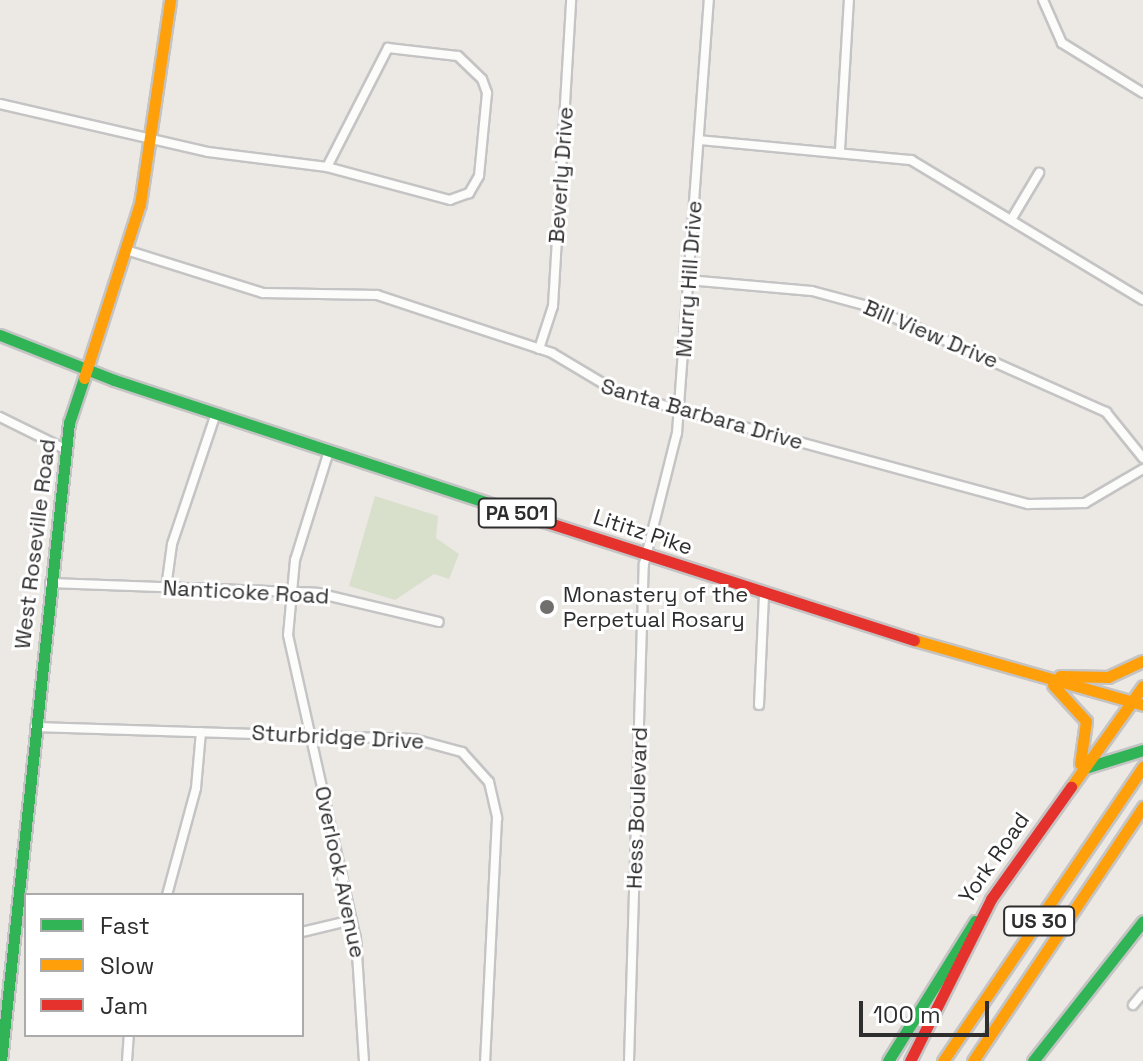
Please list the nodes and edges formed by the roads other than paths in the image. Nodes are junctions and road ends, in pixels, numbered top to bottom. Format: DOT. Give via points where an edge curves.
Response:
graph roads {
  1 [pos="170,0"];
  2 [pos="571,0"];
  3 [pos="709,0"];
  4 [pos="849,0"];
  5 [pos="1043,0"];
  6 [pos="1143,93"];
  7 [pos="0,104"];
  8 [pos="152,140"];
  9 [pos="699,140"];
  10 [pos="840,150"];
  11 [pos="327,167"];
  12 [pos="1039,173"];
  13 [pos="1011,220"];
  14 [pos="126,250"];
  15 [pos="688,280"];
  16 [pos="1143,300"];
  17 [pos="0,335"];
  18 [pos="539,349"];
  19 [pos="86,369"];
  20 [pos="680,410"];
  21 [pos="216,413"];
  22 [pos="0,417"];
  23 [pos="65,449"];
  24 [pos="329,451"];
  25 [pos="1143,458"];
  26 [pos="1143,469"];
  27 [pos="647,555"];
  28 [pos="50,583"];
  29 [pos="166,588"];
  30 [pos="290,591"];
  31 [pos="764,593"];
  32 [pos="439,622"];
  33 [pos="1143,661"];
  34 [pos="1039,676"];
  35 [pos="1143,686"];
  36 [pos="1138,703"];
  37 [pos="759,705"];
  38 [pos="35,727"];
  39 [pos="201,732"];
  40 [pos="310,735"];
  41 [pos="1143,750"];
  42 [pos="1143,767"];
  43 [pos="1071,783"];
  44 [pos="1143,807"];
  45 [pos="168,893"];
  46 [pos="991,899"];
  47 [pos="352,920"];
  48 [pos="1143,921"];
  49 [pos="304,932"];
  50 [pos="1143,993"];
  51 [pos="1133,1005"];
  52 [pos="129,1037"];
  53 [pos="1,1061"];
  54 [pos="127,1061"];
  55 [pos="364,1061"];
  56 [pos="485,1061"];
  57 [pos="629,1061"];
  58 [pos="888,1061"];
  59 [pos="910,1061"];
  60 [pos="943,1061"];
  61 [pos="973,1061"];
  62 [pos="1033,1061"];
  1 -- 8 [label="main road, West Roseville Road"];
  2 -- 18 [label="street, Beverly Drive" via="553,306"];
  3 -- 9 [label="street, Murry Hill Drive"];
  4 -- 10 [label="street"];
  5 -- 6 [label="street" via="1062,43"];
  7 -- 8 [label="street"];
  8 -- 11 [label="street"];
  8 -- 14 [label="main road, West Roseville Road"];
  9 -- 10 [label="street"];
  9 -- 15 [label="street, Murry Hill Drive"];
  10 -- 13 [label="street" via="911,160"];
  11 -- 11 [label="street" via="388,48 458,56 482,79 487,93 479,176 469,193 450,200"];
  12 -- 13 [label="street"];
  13 -- 16 [label="street"];
  14 -- 18 [label="street, Santa Barbara Drive" via="263,293 377,295"];
  14 -- 19 [label="main road, West Roseville Road"];
  15 -- 20 [label="street, Murry Hill Drive"];
  15 -- 25 [label="street, Bill View Drive" via="812,291 868,306 1106,412"];
  17 -- 19 [label="main road, Lititz Pike / PA 501"];
  18 -- 20 [label="street, Santa Barbara Drive" via="599,387"];
  19 -- 21 [label="main road, Lititz Pike / PA 501"];
  19 -- 23 [label="main road, West Roseville Road"];
  20 -- 26 [label="street, Santa Barbara Drive" via="1037,505 1085,503"];
  20 -- 27 [label="street, Murry Hill Drive"];
  21 -- 24 [label="main road, Lititz Pike / PA 501"];
  21 -- 29 [label="street" via="172,544"];
  22 -- 23 [label="street"];
  23 -- 28 [label="main road, West Roseville Road"];
  24 -- 27 [label="main road, Lititz Pike / PA 501"];
  24 -- 30 [label="street, Overlook Avenue"];
  27 -- 31 [label="main road, Lititz Pike / PA 501"];
  27 -- 57 [label="street, Hess Boulevard"];
  28 -- 29 [label="street, Nanticoke Road"];
  28 -- 38 [label="main road, West Roseville Road"];
  29 -- 30 [label="street, Nanticoke Road"];
  30 -- 32 [label="street, Nanticoke Road"];
  30 -- 40 [label="street, Overlook Avenue" via="288,635"];
  31 -- 34 [label="main road, Lititz Pike / PA 501"];
  31 -- 37 [label="street"];
  33 -- 34 [label="main road" via="1108,677"];
  34 -- 36 [label="main road, Lititz Pike / PA 501"];
  34 -- 43 [label="main road" via="1069,695 1086,721 1084,755"];
  35 -- 36 [label="main road, York Road"];
  36 -- 43 [label="main road, York Road"];
  38 -- 39 [label="street, Sturbridge Drive"];
  38 -- 53 [label="main road, West Roseville Road"];
  39 -- 40 [label="street, Sturbridge Drive"];
  39 -- 45 [label="street" via="196,788"];
  40 -- 47 [label="street, Overlook Avenue"];
  40 -- 56 [label="street, Sturbridge Drive" via="446,745 489,782 497,858"];
  41 -- 43 [label="main road" via="1099,760"];
  42 -- 60 [label="main road, US 30"];
  43 -- 46 [label="main road, York Road"];
  44 -- 61 [label="main road, US 30"];
  46 -- 58 [label="main road, York Road"];
  46 -- 59 [label="main road"];
  47 -- 49 [label="street"];
  47 -- 55 [label="street, Overlook Avenue" via="366,1010"];
  48 -- 62 [label="main road"];
  50 -- 51 [label="street"];
  52 -- 54 [label="street"];
}
